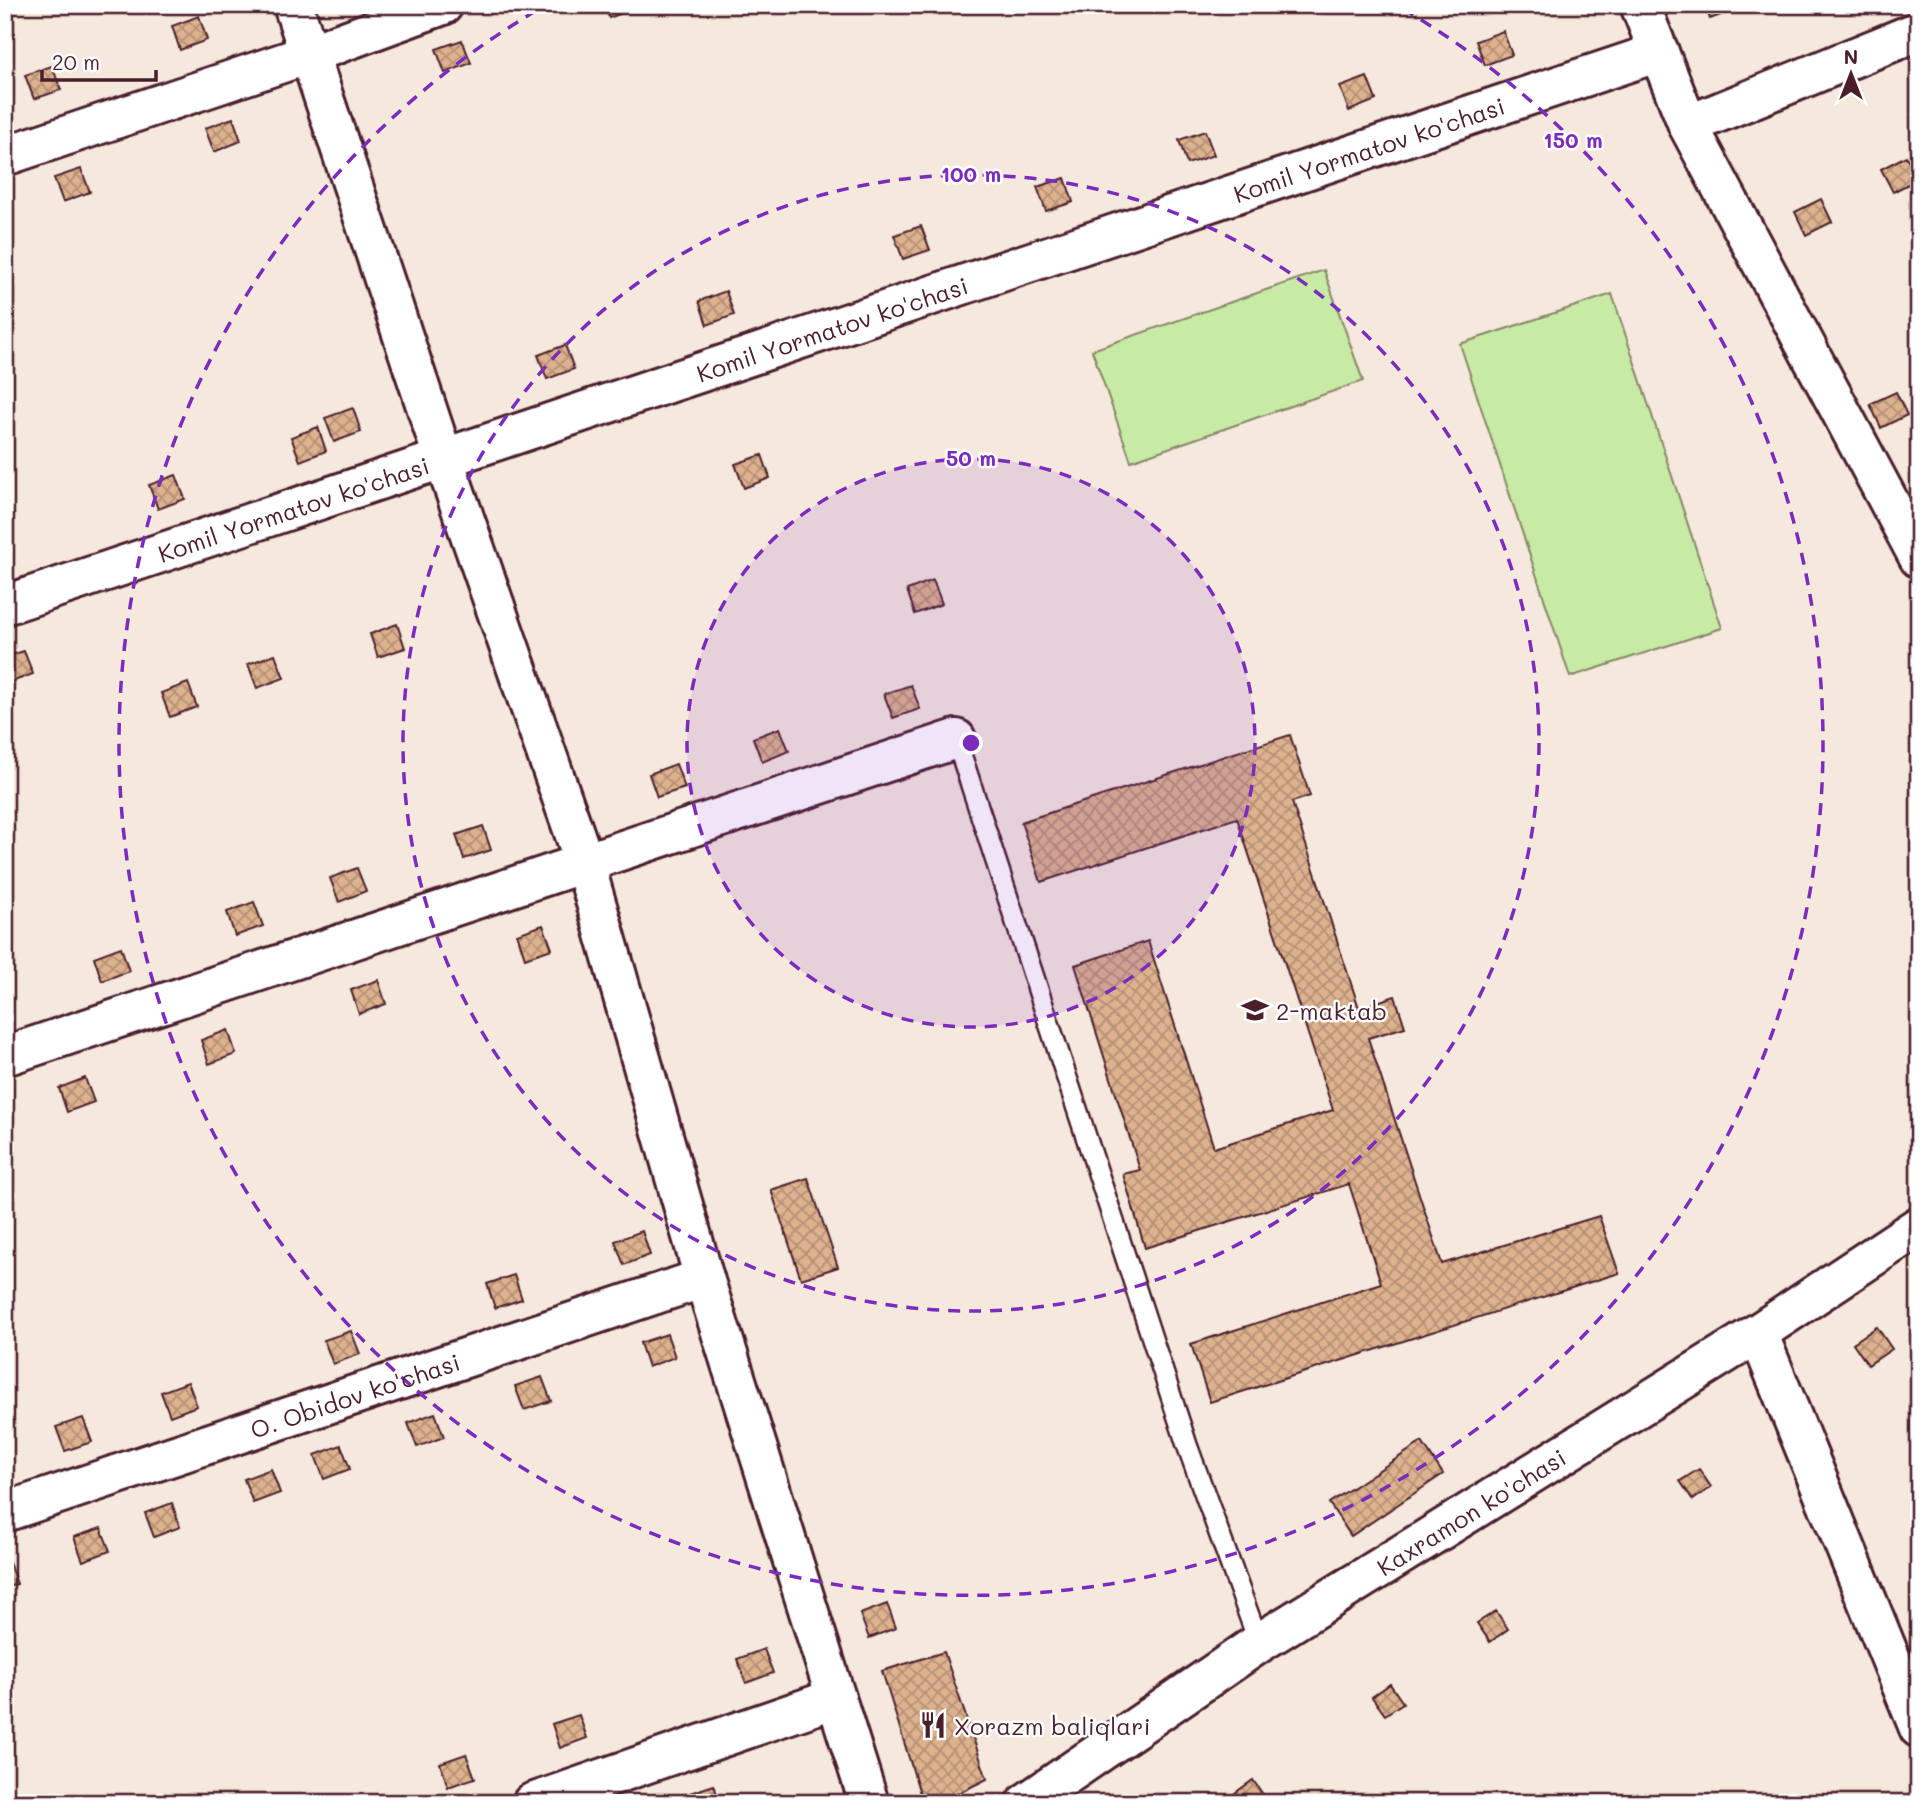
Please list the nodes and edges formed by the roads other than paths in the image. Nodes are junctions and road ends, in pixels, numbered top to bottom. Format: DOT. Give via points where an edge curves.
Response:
graph roads {
  1 [pos="293,5"];
  2 [pos="443,5"];
  3 [pos="1640,5"];
  4 [pos="1919,31"];
  5 [pos="1659,52"];
  6 [pos="309,54"];
  7 [pos="1688,125"];
  8 [pos="5,156"];
  9 [pos="444,460"];
  10 [pos="1919,558"];
  11 [pos="5,605"];
  12 [pos="956,739"];
  13 [pos="584,861"];
  14 [pos="5,1056"];
  15 [pos="1919,1226"];
  16 [pos="704,1278"];
  17 [pos="1758,1333"];
  18 [pos="5,1512"];
  19 [pos="1259,1643"];
  20 [pos="836,1698"];
  21 [pos="1919,1728"];
  22 [pos="532,1803"];
  23 [pos="869,1803"];
  24 [pos="1026,1803"];
  1 -- 6 [label="street"];
  2 -- 6 [label="street"];
  3 -- 5 [label="street"];
  4 -- 7 [label="street"];
  5 -- 7 [label="street"];
  5 -- 9 [label="street, Komil Yormatov ko'chasi"];
  6 -- 8 [label="street"];
  6 -- 9 [label="street"];
  7 -- 10 [label="street"];
  9 -- 11 [label="street, Komil Yormatov ko'chasi"];
  9 -- 13 [label="street"];
  12 -- 13 [label="street"];
  12 -- 19 [label="lane" via="1187,1445"];
  13 -- 14 [label="street"];
  13 -- 16 [label="street"];
  15 -- 17 [label="street, Kaxramon ko'chasi"];
  16 -- 18 [label="street, O. Obidov ko'chasi"];
  16 -- 20 [label="street"];
  17 -- 19 [label="street, Kaxramon ko'chasi"];
  17 -- 21 [label="street"];
  19 -- 24 [label="street, Kaxramon ko'chasi"];
  20 -- 22 [label="street"];
  20 -- 23 [label="street"];
}
